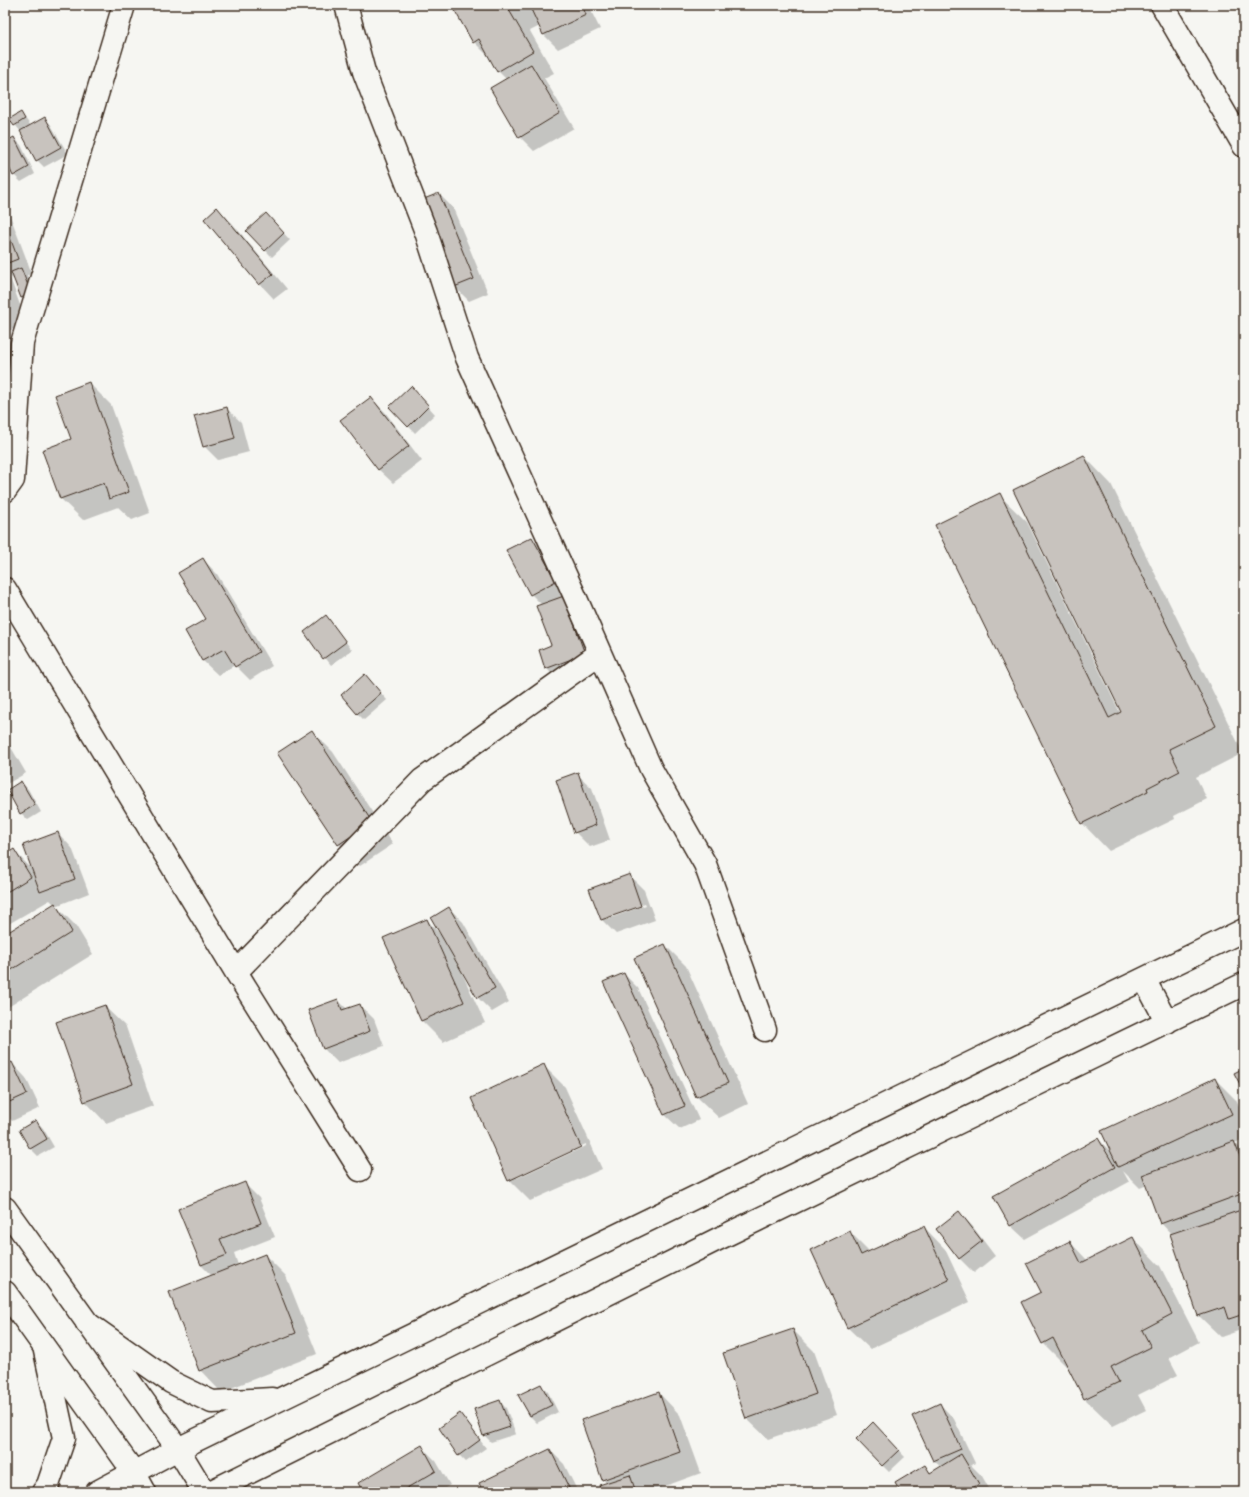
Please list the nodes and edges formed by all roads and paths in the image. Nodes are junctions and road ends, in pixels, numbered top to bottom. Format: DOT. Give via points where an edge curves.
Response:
graph roads {
  1 [pos="124,5"];
  2 [pos="346,5"];
  3 [pos="1162,5"];
  4 [pos="1244,146"];
  5 [pos="5,491"];
  6 [pos="5,589"];
  7 [pos="600,653"];
  8 [pos="1244,930"];
  9 [pos="236,972"];
  10 [pos="1144,979"];
  11 [pos="1244,984"];
  12 [pos="1167,1022"];
  13 [pos="765,1030"];
  14 [pos="360,1170"];
  15 [pos="5,1208"];
  16 [pos="5,1292"];
  17 [pos="87,1323"];
  18 [pos="45,1350"];
  19 [pos="281,1399"];
  20 [pos="178,1449"];
  21 [pos="140,1483"];
  22 [pos="43,1492"];
  23 [pos="97,1492"];
  24 [pos="211,1492"];
  1 -- 5 [label="street" via="22,343 13,480"];
  2 -- 7 [label="street" via="364,72 426,232 467,358"];
  3 -- 4 [label="street"];
  6 -- 9 [label="street"];
  7 -- 9 [label="street" via="422,780"];
  7 -- 13 [label="street" via="651,769 706,864"];
  8 -- 10 [label="street"];
  9 -- 14 [label="street"];
  10 -- 12 [label="street"];
  10 -- 19 [label="street"];
  11 -- 12 [label="street"];
  12 -- 24 [label="street" via="716,1240"];
  15 -- 17 [label="street"];
  16 -- 18 [label="street"];
  17 -- 19 [label="street" via="171,1382 212,1402"];
  17 -- 20 [label="street"];
  18 -- 21 [label="street"];
  18 -- 22 [label="street" via="64,1438 48,1485"];
  19 -- 20 [label="street"];
  20 -- 21 [label="street"];
  20 -- 24 [label="street"];
  21 -- 23 [label="street"];
}
